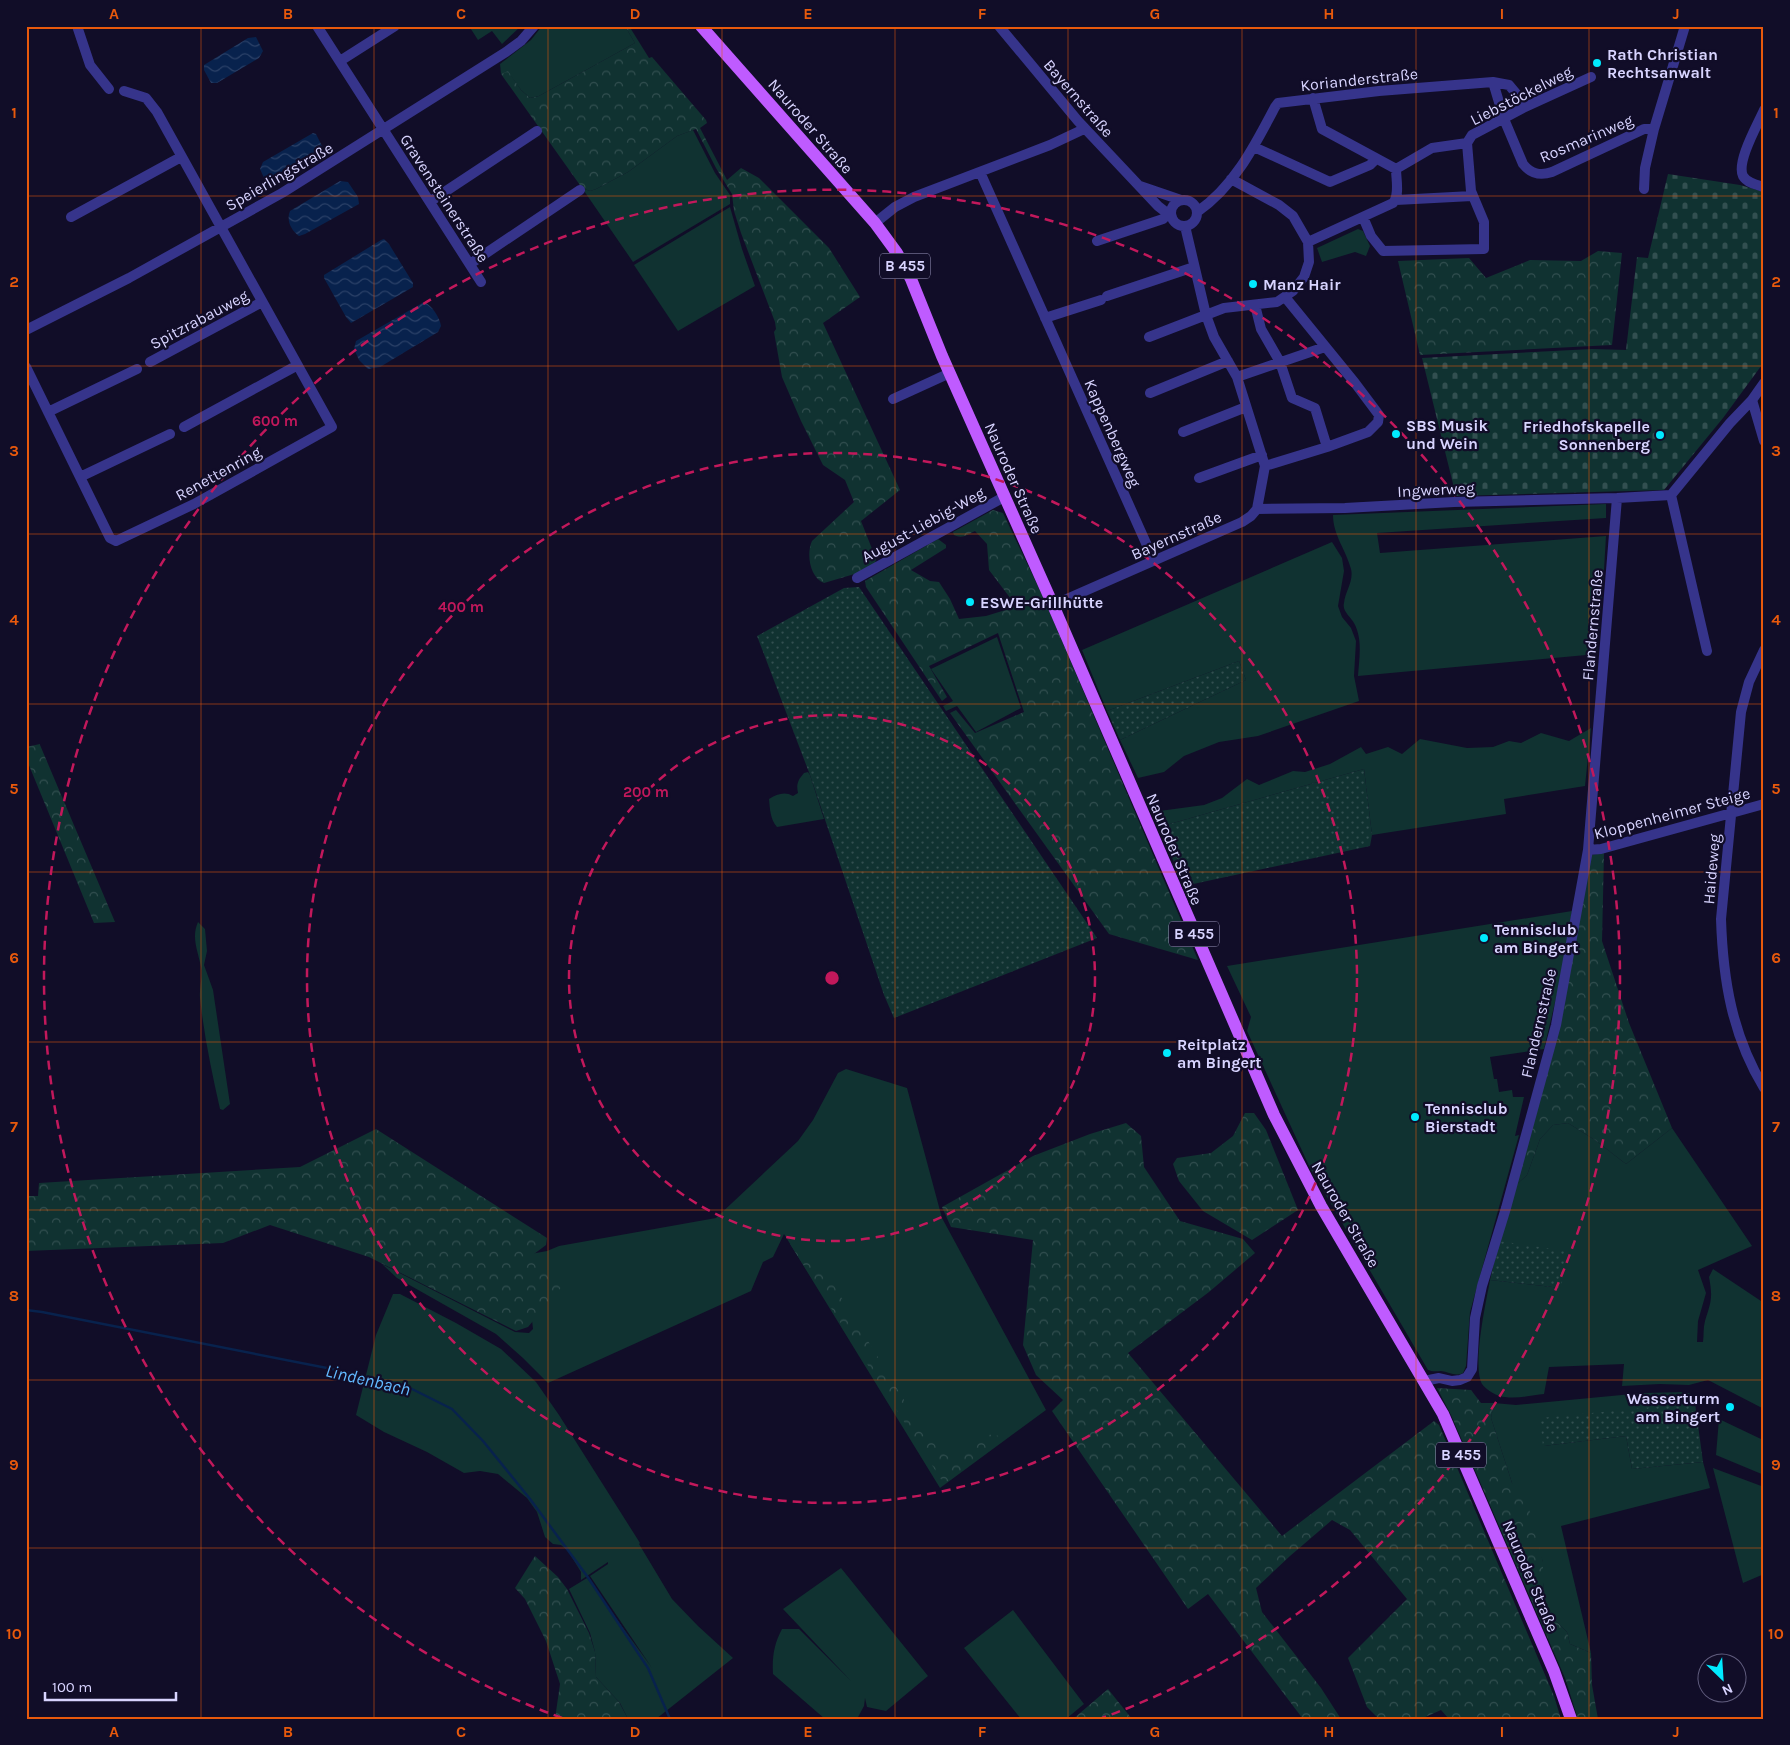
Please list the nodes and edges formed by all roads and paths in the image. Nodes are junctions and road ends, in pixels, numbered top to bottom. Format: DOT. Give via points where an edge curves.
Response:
graph roads {
  1 [pos="77,26"];
  2 [pos="317,26"];
  3 [pos="394,26"];
  4 [pos="534,26"];
  5 [pos="701,26"];
  6 [pos="999,26"];
  7 [pos="1685,26"];
  8 [pos="340,61"];
  9 [pos="1591,78"];
  10 [pos="1494,82"];
  11 [pos="109,89"];
  12 [pos="124,91"];
  13 [pos="1313,98"];
  14 [pos="1523,108"];
  15 [pos="1764,110"];
  16 [pos="1504,119"];
  17 [pos="1084,129"];
  18 [pos="1654,129"];
  19 [pos="384,130"];
  20 [pos="538,131"];
  21 [pos="1467,142"];
  22 [pos="1254,147"];
  23 [pos="181,157"];
  24 [pos="1376,159"];
  25 [pos="1396,169"];
  26 [pos="980,172"];
  27 [pos="1231,179"];
  28 [pos="1140,186"];
  29 [pos="1764,187"];
  30 [pos="1644,189"];
  31 [pos="580,190"];
  32 [pos="1472,196"];
  33 [pos="1181,200"];
  34 [pos="1396,200"];
  35 [pos="431,201"];
  36 [pos="1198,212"];
  37 [pos="1170,215"];
  38 [pos="71,217"];
  39 [pos="1363,217"];
  40 [pos="875,223"];
  41 [pos="1185,226"];
  42 [pos="221,228"];
  43 [pos="1097,241"];
  44 [pos="1308,242"];
  45 [pos="470,264"];
  46 [pos="1194,266"];
  47 [pos="481,282"];
  48 [pos="1285,297"];
  49 [pos="262,302"];
  50 [pos="1255,305"];
  51 [pos="1206,315"];
  52 [pos="1045,318"];
  53 [pos="26,330"];
  54 [pos="1149,337"];
  55 [pos="1325,348"];
  56 [pos="1228,361"];
  57 [pos="150,362"];
  58 [pos="1280,362"];
  59 [pos="296,366"];
  60 [pos="26,367"];
  61 [pos="137,369"];
  62 [pos="950,373"];
  63 [pos="1237,377"];
  64 [pos="1764,384"];
  65 [pos="1150,393"];
  66 [pos="893,399"];
  67 [pos="1752,400"];
  68 [pos="1246,407"];
  69 [pos="48,412"];
  70 [pos="184,427"];
  71 [pos="1183,432"];
  72 [pos="170,434"];
  73 [pos="1764,441"];
  74 [pos="1328,447"];
  75 [pos="1262,455"];
  76 [pos="1265,466"];
  77 [pos="80,477"];
  78 [pos="1198,478"];
  79 [pos="1671,495"];
  80 [pos="1004,497"];
  81 [pos="1617,498"];
  82 [pos="1256,508"];
  83 [pos="1154,561"];
  84 [pos="858,578"];
  85 [pos="1053,605"];
  86 [pos="1764,650"];
  87 [pos="1707,651"];
  88 [pos="1764,804"];
  89 [pos="1731,814"];
  90 [pos="1588,850"];
  91 [pos="1764,1088"];
  92 [pos="1424,1381"];
  93 [pos="1571,1719"];
  1 -- 11 [label="street" via="90,64"];
  2 -- 8 [label="street, Gravensteinerstraße"];
  3 -- 8 [label="street"];
  4 -- 19 [label="street, Speierlingstraße" via="506,52"];
  5 -- 40 [label="main road, Nauroder Straße / B 455"];
  6 -- 17 [label="street, Bayernstraße"];
  7 -- 18 [label="street"];
  8 -- 19 [label="street, Gravensteinerstraße"];
  9 -- 14 [label="street, Liebstöckelweg"];
  10 -- 13 [label="street, Korianderstraße"];
  10 -- 14 [label="street" via="1509,85"];
  10 -- 16 [label="street"];
  12 -- 23 [label="street, Renettenring" via="138,94 152,104"];
  13 -- 22 [label="street, Korianderstraße" via="1278,103"];
  13 -- 24 [label="street" via="1322,129"];
  14 -- 16 [label="street, Liebstöckelweg"];
  15 -- 29 [label="street" via="1744,156 1742,169 1743,177 1749,182"];
  16 -- 18 [label="street, Rosmarinweg" via="1528,170 1544,175 1644,129"];
  16 -- 21 [label="street, Liebstöckelweg" via="1472,135"];
  17 -- 26 [label="street"];
  17 -- 28 [label="street, Bayernstraße"];
  18 -- 30 [label="street"];
  19 -- 35 [label="street, Gravensteinerstraße"];
  19 -- 42 [label="street, Speierlingstraße"];
  20 -- 35 [label="street"];
  21 -- 25 [label="street, Liebstöckelweg" via="1432,148"];
  21 -- 32 [label="street, Liebstöckelweg"];
  22 -- 24 [label="street" via="1330,182 1370,165"];
  22 -- 27 [label="street, Korianderstraße"];
  23 -- 38 [label="street"];
  23 -- 42 [label="street, Renettenring"];
  24 -- 25 [label="street"];
  25 -- 34 [label="street"];
  26 -- 40 [label="street" via="914,197"];
  26 -- 52 [label="street, Kappenbergweg"];
  27 -- 36 [label="street, Korianderstraße"];
  27 -- 44 [label="street" via="1293,216"];
  28 -- 33 [label="street, Bayernstraße"];
  28 -- 37 [label="street, Bayernstraße"];
  31 -- 45 [label="street"];
  32 -- 34 [label="street"];
  32 -- 39 [label="street, Liebstöckelweg" via="1484,222 1484,249 1382,251"];
  33 -- 36 [label="street" via="1192,202"];
  33 -- 37 [label="street" via="1172,208"];
  34 -- 39 [label="street"];
  35 -- 45 [label="street, Gravensteinerstraße"];
  36 -- 41 [label="street" via="1195,220"];
  37 -- 41 [label="street"];
  37 -- 43 [label="street"];
  39 -- 44 [label="street"];
  40 -- 62 [label="main road, Nauroder Straße / B 455" via="904,265"];
  41 -- 46 [label="street"];
  42 -- 49 [label="street, Renettenring"];
  42 -- 53 [label="street, Speierlingstraße"];
  44 -- 48 [label="street" via="1309,262 1304,277"];
  45 -- 47 [label="street, Gravensteinerstraße"];
  46 -- 51 [label="street"];
  46 -- 52 [label="street"];
  48 -- 50 [label="street" via="1277,302"];
  48 -- 55 [label="street"];
  49 -- 57 [label="street, Spitzrabauweg"];
  49 -- 59 [label="street, Renettenring"];
  50 -- 51 [label="street" via="1234,306"];
  50 -- 58 [label="street" via="1262,329"];
  51 -- 54 [label="street"];
  51 -- 56 [label="street"];
  52 -- 83 [label="street, Kappenbergweg"];
  55 -- 58 [label="street"];
  55 -- 74 [label="street" via="1379,415 1378,422 1368,432"];
  56 -- 63 [label="street"];
  56 -- 65 [label="street"];
  58 -- 63 [label="street"];
  58 -- 74 [label="street" via="1292,398 1315,408"];
  59 -- 70 [label="street"];
  59 -- 77 [label="street, Renettenring" via="332,427 194,504 116,541 110,538"];
  60 -- 69 [label="street, Renettenring"];
  61 -- 69 [label="street"];
  62 -- 66 [label="street"];
  62 -- 80 [label="main road, Nauroder Straße / B 455"];
  63 -- 68 [label="street"];
  64 -- 67 [label="street"];
  67 -- 73 [label="street"];
  67 -- 79 [label="street"];
  68 -- 71 [label="street"];
  68 -- 75 [label="street"];
  69 -- 77 [label="street, Renettenring"];
  72 -- 77 [label="street"];
  74 -- 76 [label="street"];
  75 -- 76 [label="street"];
  75 -- 78 [label="street"];
  76 -- 82 [label="street"];
  79 -- 81 [label="street"];
  79 -- 87 [label="street"];
  80 -- 84 [label="street, August-Liebig-Weg"];
  80 -- 85 [label="main road, Nauroder Straße / B 455"];
  81 -- 82 [label="street, Ingwerweg"];
  81 -- 90 [label="street, Flandernstraße"];
  82 -- 83 [label="street, Bayernstraße" via="1242,522"];
  83 -- 85 [label="street, Bayernstraße"];
  85 -- 92 [label="main road, Nauroder Straße / B 455" via="1278,1122 1321,1206"];
  86 -- 89 [label="street, Haideweg" via="1749,682 1741,712"];
  88 -- 89 [label="street, Kloppenheimer Steige"];
  89 -- 90 [label="street, Kloppenheimer Steige"];
  89 -- 91 [label="street, Haideweg" via="1721,919 1722,953 1738,1034"];
  90 -- 92 [label="street, Flandernstraße" via="1556,1025 1482,1286 1475,1318 1472,1369 1468,1377 1460,1380 1439,1378"];
  92 -- 93 [label="main road, Nauroder Straße / B 455" via="1464,1461 1554,1671"];
}
